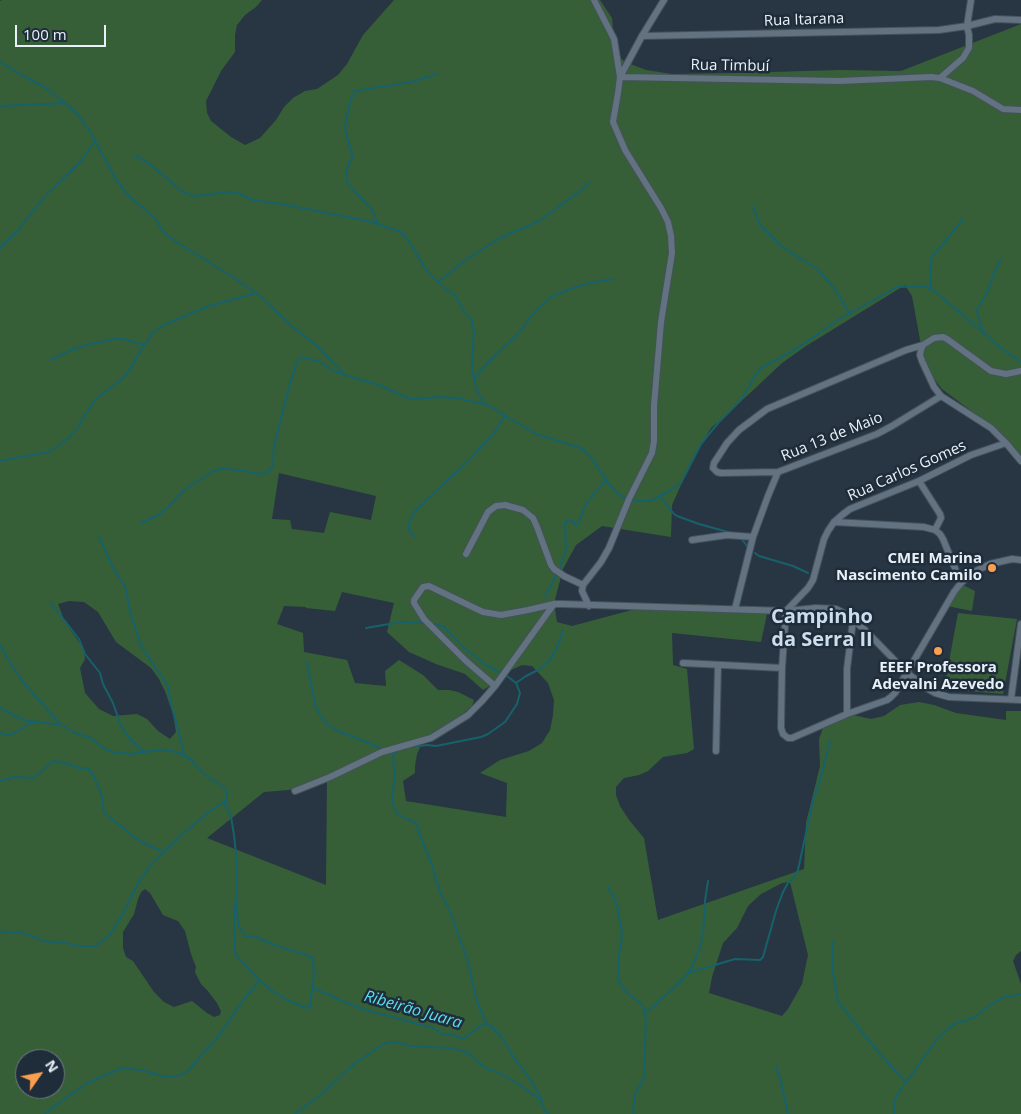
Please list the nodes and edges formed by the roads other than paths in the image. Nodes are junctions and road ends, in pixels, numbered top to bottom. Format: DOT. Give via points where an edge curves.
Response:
graph roads {
  1 [pos="594,0"];
  2 [pos="664,0"];
  3 [pos="971,0"];
  4 [pos="1021,20"];
  5 [pos="967,26"];
  6 [pos="642,36"];
  7 [pos="620,77"];
  8 [pos="940,78"];
  9 [pos="1021,110"];
  10 [pos="923,344"];
  11 [pos="1021,371"];
  12 [pos="940,396"];
  13 [pos="1006,443"];
  14 [pos="1021,461"];
  15 [pos="778,472"];
  16 [pos="920,481"];
  17 [pos="834,522"];
  18 [pos="935,530"];
  19 [pos="754,537"];
  20 [pos="692,540"];
  21 [pos="466,554"];
  22 [pos="1021,560"];
  23 [pos="961,583"];
  24 [pos="583,585"];
  25 [pos="554,604"];
  26 [pos="588,606"];
  27 [pos="735,609"];
  28 [pos="786,611"];
  29 [pos="853,620"];
  30 [pos="1021,624"];
  31 [pos="683,663"];
  32 [pos="718,665"];
  33 [pos="782,668"];
  34 [pos="908,670"];
  35 [pos="495,686"];
  36 [pos="1011,699"];
  37 [pos="1021,700"];
  38 [pos="847,714"];
  39 [pos="716,751"];
  40 [pos="295,791"];
  1 -- 7 [label="street" via="614,40"];
  2 -- 6 [label="street"];
  3 -- 5 [label="street"];
  4 -- 5 [label="street, Rua Itarana" via="995,19"];
  5 -- 6 [label="street, Rua Itarana" via="939,30"];
  5 -- 8 [label="street" via="969,48 963,58"];
  6 -- 7 [label="street"];
  7 -- 8 [label="street, Rua Timbuí" via="840,81"];
  7 -- 24 [label="street" via="613,122 624,150 668,222 672,252 661,322 653,448 609,548"];
  8 -- 9 [label="street, Rua Timbuí" via="973,91 1003,109"];
  10 -- 11 [label="street" via="938,337 947,339 991,371 1006,374"];
  10 -- 12 [label="street" via="920,355"];
  10 -- 15 [label="street" via="767,410 739,430 727,443 713,468 720,473"];
  12 -- 13 [label="street" via="991,428"];
  12 -- 15 [label="street, Rua 13 de Maio" via="877,434"];
  13 -- 14 [label="street"];
  13 -- 16 [label="street, Rua Carlos Gomes" via="971,455"];
  15 -- 19 [label="street, Rua 13 de Maio"];
  16 -- 17 [label="street, Rua Carlos Gomes" via="850,509"];
  16 -- 18 [label="street" via="940,514"];
  17 -- 18 [label="street"];
  17 -- 28 [label="street, Rua Carlos Gomes" via="824,538 813,580"];
  18 -- 23 [label="street" via="943,539"];
  19 -- 20 [label="street" via="727,535"];
  19 -- 27 [label="street, Rua 13 de Maio"];
  21 -- 24 [label="street" via="488,512 496,506 523,510 538,527 554,569"];
  22 -- 23 [label="street" via="990,564"];
  23 -- 34 [label="street"];
  24 -- 26 [label="street" via="582,594"];
  25 -- 26 [label="street"];
  25 -- 35 [label="street"];
  25 -- 35 [label="street" via="501,615 483,612 430,586 420,590 414,603 424,620"];
  26 -- 27 [label="street"];
  27 -- 28 [label="street"];
  28 -- 29 [label="street" via="826,608 844,613"];
  28 -- 33 [label="street"];
  29 -- 34 [label="street"];
  29 -- 38 [label="street" via="847,669"];
  30 -- 36 [label="street"];
  31 -- 32 [label="street"];
  32 -- 33 [label="street"];
  32 -- 39 [label="street"];
  33 -- 38 [label="street" via="781,728 788,738"];
  34 -- 36 [label="street" via="928,690 941,695"];
  34 -- 38 [label="street" via="895,693 886,700"];
  35 -- 40 [label="street" via="468,715 437,735 382,752"];
  36 -- 37 [label="street"];
}
